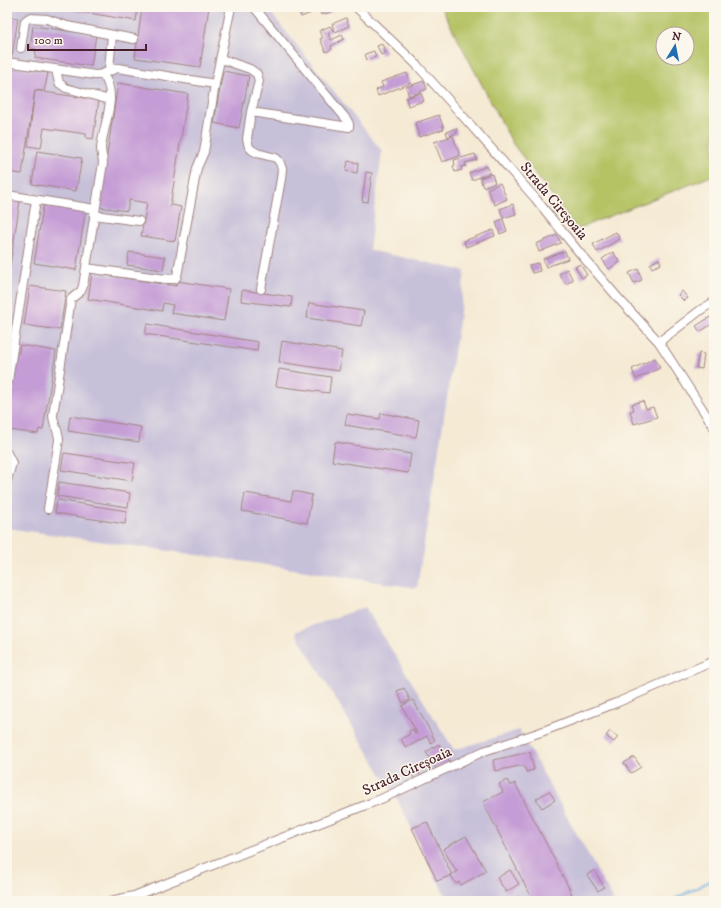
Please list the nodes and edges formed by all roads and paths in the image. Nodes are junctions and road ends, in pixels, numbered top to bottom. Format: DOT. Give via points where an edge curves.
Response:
graph roads {
  1 [pos="231,7"];
  2 [pos="254,7"];
  3 [pos="356,7"];
  4 [pos="112,35"];
  5 [pos="134,39"];
  6 [pos="21,48"];
  7 [pos="221,59"];
  8 [pos="7,62"];
  9 [pos="56,70"];
  10 [pos="106,72"];
  11 [pos="215,84"];
  12 [pos="110,100"];
  13 [pos="251,112"];
  14 [pos="7,195"];
  15 [pos="36,200"];
  16 [pos="95,212"];
  17 [pos="139,221"];
  18 [pos="86,268"];
  19 [pos="260,288"];
  20 [pos="714,302"];
  21 [pos="659,342"];
  22 [pos="10,352"];
  23 [pos="7,387"];
  24 [pos="714,428"];
  25 [pos="7,453"];
  26 [pos="7,480"];
  27 [pos="48,509"];
  28 [pos="714,661"];
  29 [pos="110,901"];
  1 -- 7 [label="street"];
  2 -- 13 [label="street" via="347,120 349,127"];
  3 -- 21 [label="street, Strada Cireșoaia" via="416,64 454,105 619,299"];
  4 -- 5 [label="street"];
  4 -- 6 [label="street" via="67,26 47,19 29,18 25,21"];
  4 -- 10 [label="street"];
  7 -- 11 [label="street"];
  7 -- 13 [label="street" via="257,74 259,81"];
  8 -- 9 [label="street"];
  9 -- 10 [label="street"];
  9 -- 12 [label="street" via="59,82 66,88"];
  10 -- 11 [label="street" via="118,68"];
  10 -- 12 [label="street"];
  11 -- 18 [label="street" via="204,152 197,168 175,279"];
  12 -- 16 [label="street" via="101,149 103,163"];
  13 -- 19 [label="street" via="247,139 249,147 257,154 276,158 282,169"];
  14 -- 15 [label="street"];
  15 -- 16 [label="street"];
  15 -- 22 [label="street"];
  16 -- 17 [label="street"];
  16 -- 18 [label="street"];
  18 -- 27 [label="street" via="82,291 71,299 57,384 53,420 59,440"];
  20 -- 21 [label="street"];
  21 -- 24 [label="street, Strada Cireșoaia"];
  22 -- 23 [label="street"];
  25 -- 26 [label="street" via="12,463"];
  28 -- 29 [label="street, Strada Cireșoaia" via="616,703 484,751 381,799 308,829 134,896"];
}
